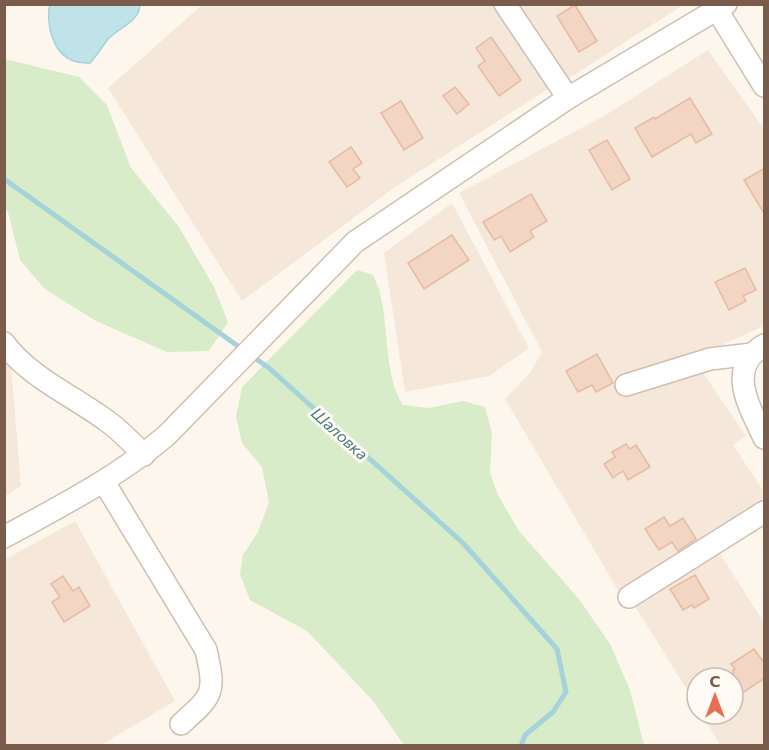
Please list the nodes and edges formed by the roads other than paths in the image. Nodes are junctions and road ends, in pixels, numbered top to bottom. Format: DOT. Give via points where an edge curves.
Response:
graph roads {
  1 [pos="505,4"];
  2 [pos="722,7"];
  3 [pos="765,86"];
  4 [pos="568,98"];
  5 [pos="4,343"];
  6 [pos="758,350"];
  7 [pos="626,385"];
  8 [pos="765,438"];
  9 [pos="144,455"];
  10 [pos="104,482"];
  11 [pos="765,512"];
  12 [pos="4,537"];
  13 [pos="629,597"];
  14 [pos="181,724"];
  1 -- 4 [label="street"];
  2 -- 3 [label="street"];
  2 -- 4 [label="street"];
  4 -- 9 [label="street" via="355,242"];
  5 -- 9 [label="street" via="28,370 109,422"];
  6 -- 7 [label="street" via="710,358"];
  6 -- 8 [label="street" via="746,365 742,381 746,399"];
  9 -- 10 [label="street"];
  10 -- 12 [label="street"];
  10 -- 14 [label="street" via="206,650 211,690"];
  11 -- 13 [label="street"];
}
